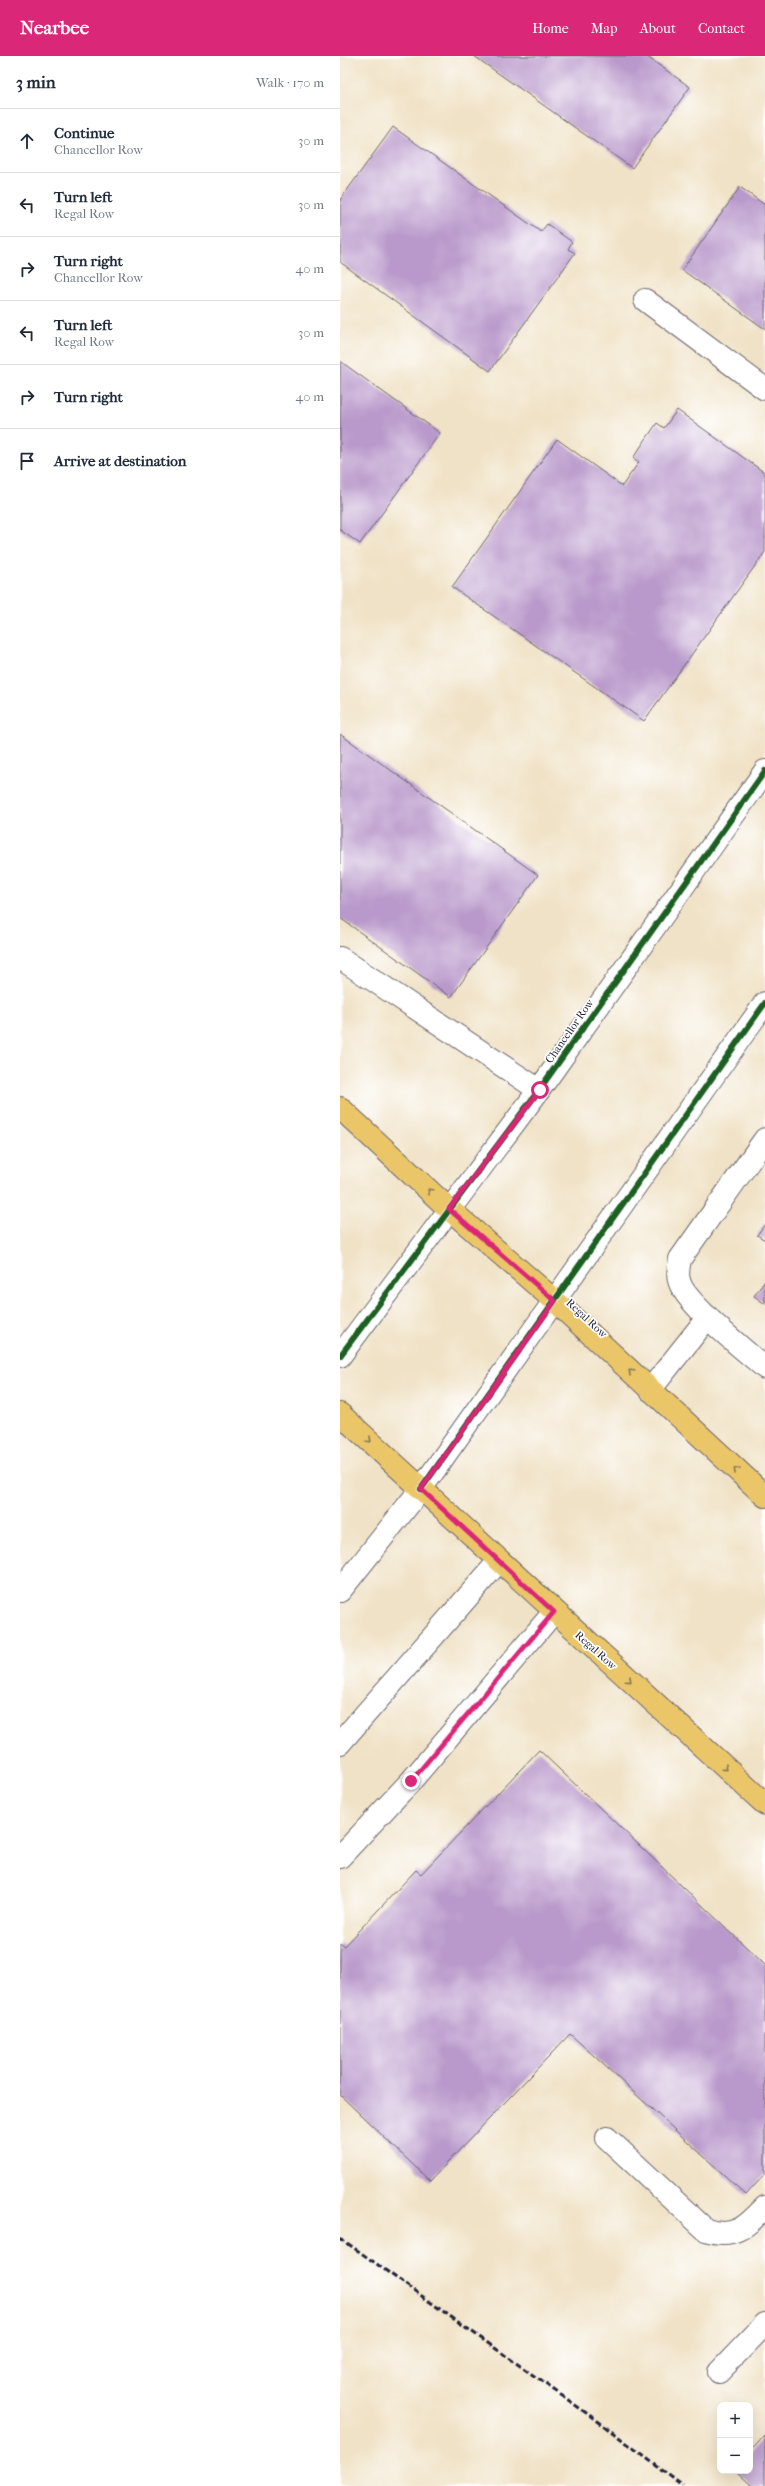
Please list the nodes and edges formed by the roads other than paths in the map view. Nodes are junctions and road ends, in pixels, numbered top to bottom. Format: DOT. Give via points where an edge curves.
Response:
graph roads {
  1 [pos="645,300"];
  2 [pos="765,388"];
  3 [pos="765,771"];
  4 [pos="340,958"];
  5 [pos="765,1003"];
  6 [pos="540,1090"];
  7 [pos="340,1108"];
  8 [pos="765,1139"];
  9 [pos="449,1209"];
  10 [pos="555,1301"];
  11 [pos="708,1317"];
  12 [pos="340,1356"];
  13 [pos="765,1368"];
  14 [pos="650,1390"];
  15 [pos="340,1414"];
  16 [pos="421,1489"];
  17 [pos="765,1496"];
  18 [pos="500,1561"];
  19 [pos="341,1588"];
  20 [pos="554,1612"];
  21 [pos="340,1743"];
  22 [pos="765,1804"];
  23 [pos="340,1857"];
  24 [pos="607,2138"];
  25 [pos="765,2207"];
  26 [pos="765,2324"];
  27 [pos="719,2372"];
  1 -- 2 [label="street"];
  3 -- 6 [label="street, Chancellor Row"];
  4 -- 6 [label="street"];
  5 -- 10 [label="street"];
  6 -- 9 [label="street, Chancellor Row"];
  9 -- 7 [label="main road, Regal Row, one-way"];
  8 -- 11 [label="street" via="680,1259 679,1280 683,1291"];
  9 -- 10 [label="main road, Regal Row"];
  9 -- 12 [label="street, Chancellor Row"];
  14 -- 10 [label="main road, Regal Row, one-way"];
  10 -- 16 [label="street"];
  11 -- 13 [label="street"];
  11 -- 14 [label="street"];
  17 -- 14 [label="main road, Regal Row, one-way"];
  15 -- 16 [label="main road, Regal Row, one-way"];
  16 -- 18 [label="main road, Regal Row"];
  16 -- 19 [label="street"];
  18 -- 20 [label="main road, Regal Row"];
  18 -- 21 [label="street"];
  20 -- 22 [label="main road, Regal Row, one-way"];
  20 -- 23 [label="street" via="411,1781"];
  24 -- 25 [label="street" via="706,2230 718,2234 736,2233"];
  26 -- 27 [label="street"];
}
